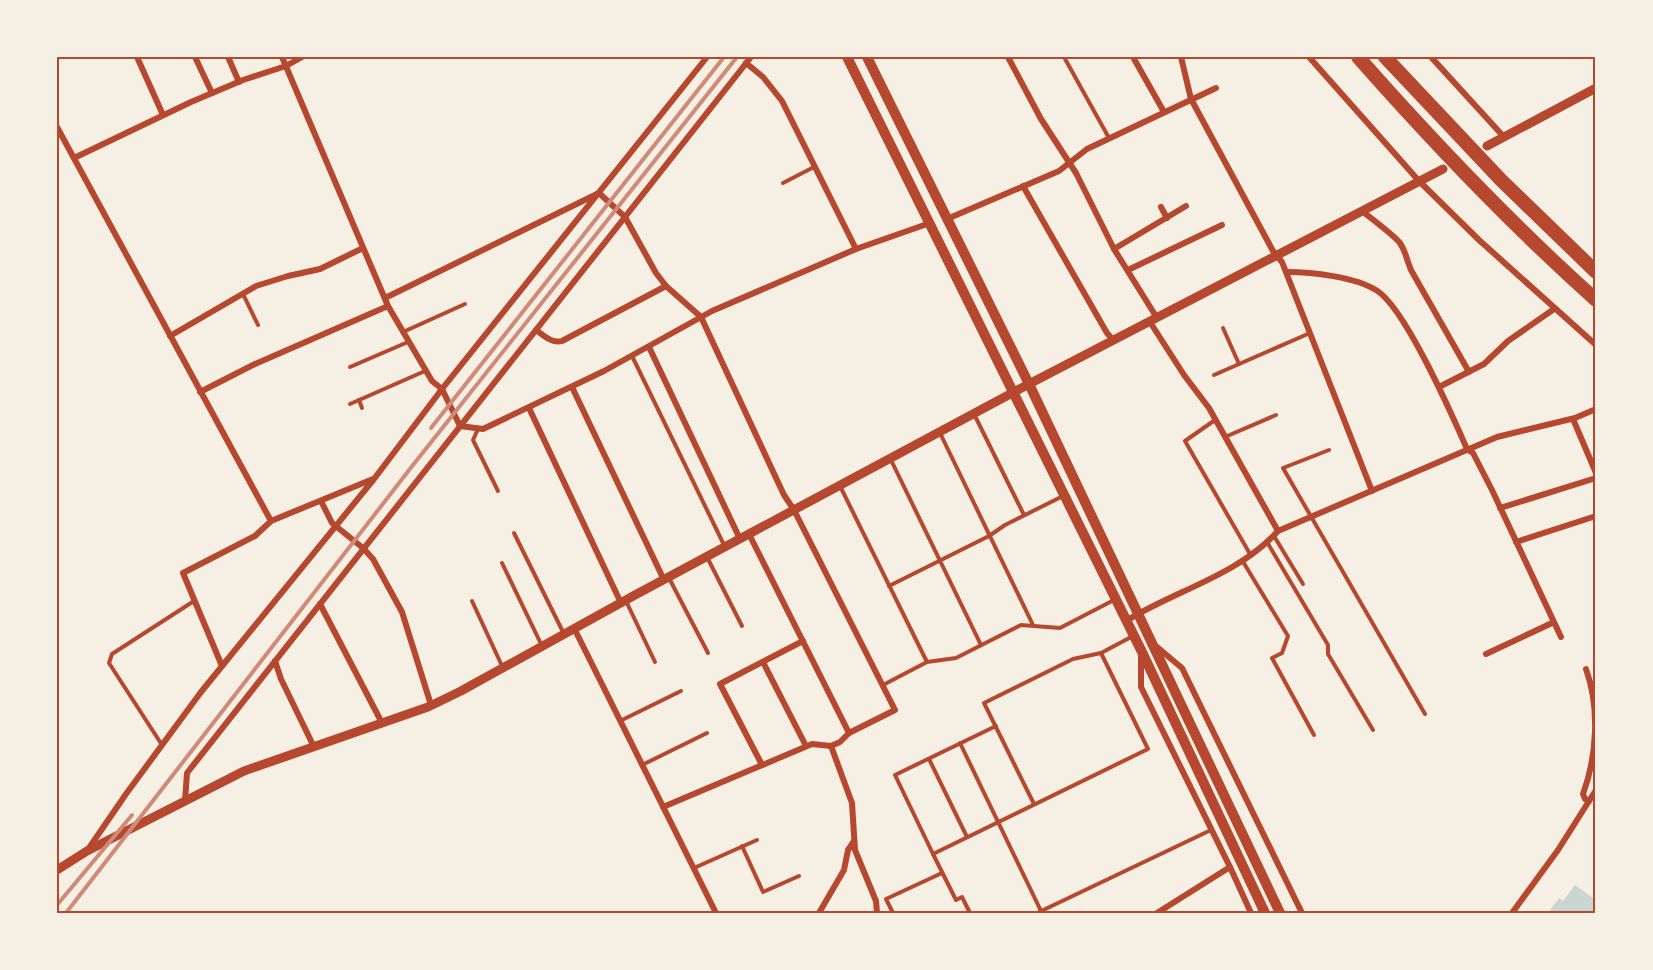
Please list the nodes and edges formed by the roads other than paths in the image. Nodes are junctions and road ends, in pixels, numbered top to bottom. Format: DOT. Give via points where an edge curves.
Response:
graph roads {
  1 [pos="137,57"];
  2 [pos="195,57"];
  3 [pos="228,57"];
  4 [pos="282,57"];
  5 [pos="302,57"];
  6 [pos="707,57"];
  7 [pos="752,57"];
  8 [pos="847,57"];
  9 [pos="867,57"];
  10 [pos="1008,57"];
  11 [pos="1064,57"];
  12 [pos="1133,57"];
  13 [pos="1181,57"];
  14 [pos="1309,57"];
  15 [pos="1358,57"];
  16 [pos="1385,57"];
  17 [pos="1431,57"];
  18 [pos="746,63"];
  19 [pos="286,66"];
  20 [pos="239,82"];
  21 [pos="1216,88"];
  22 [pos="1596,88"];
  23 [pos="212,93"];
  24 [pos="1191,99"];
  25 [pos="1164,112"];
  26 [pos="163,115"];
  27 [pos="57,127"];
  28 [pos="1504,137"];
  29 [pos="1109,138"];
  30 [pos="1487,146"];
  31 [pos="74,158"];
  32 [pos="1070,162"];
  33 [pos="815,167"];
  34 [pos="1443,169"];
  35 [pos="1419,181"];
  36 [pos="783,183"];
  37 [pos="1023,186"];
  38 [pos="599,193"];
  39 [pos="1186,206"];
  40 [pos="1161,207"];
  41 [pos="1362,211"];
  42 [pos="625,217"];
  43 [pos="1167,218"];
  44 [pos="947,219"];
  45 [pos="930,223"];
  46 [pos="1222,225"];
  47 [pos="363,248"];
  48 [pos="856,249"];
  49 [pos="1114,249"];
  50 [pos="1278,255"];
  51 [pos="1128,270"];
  52 [pos="1287,272"];
  53 [pos="1596,272"];
  54 [pos="666,286"];
  55 [pos="243,294"];
  56 [pos="384,298"];
  57 [pos="1596,300"];
  58 [pos="465,304"];
  59 [pos="388,306"];
  60 [pos="1554,309"];
  61 [pos="701,317"];
  62 [pos="1154,320"];
  63 [pos="258,325"];
  64 [pos="1223,327"];
  65 [pos="536,330"];
  66 [pos="403,332"];
  67 [pos="1310,333"];
  68 [pos="170,336"];
  69 [pos="1114,341"];
  70 [pos="409,342"];
  71 [pos="1596,345"];
  72 [pos="649,346"];
  73 [pos="632,356"];
  74 [pos="1239,364"];
  75 [pos="350,367"];
  76 [pos="426,370"];
  77 [pos="1470,372"];
  78 [pos="1214,375"];
  79 [pos="1029,384"];
  80 [pos="572,387"];
  81 [pos="1439,387"];
  82 [pos="442,390"];
  83 [pos="200,392"];
  84 [pos="1013,393"];
  85 [pos="359,400"];
  86 [pos="350,404"];
  87 [pos="362,408"];
  88 [pos="529,408"];
  89 [pos="1596,409"];
  90 [pos="974,414"];
  91 [pos="1276,415"];
  92 [pos="1573,419"];
  93 [pos="1215,420"];
  94 [pos="460,426"];
  95 [pos="478,429"];
  96 [pos="940,433"];
  97 [pos="1224,437"];
  98 [pos="1467,449"];
  99 [pos="1329,450"];
  100 [pos="890,459"];
  101 [pos="1594,463"];
  102 [pos="1596,476"];
  103 [pos="374,479"];
  104 [pos="840,486"];
  105 [pos="498,491"];
  106 [pos="1372,491"];
  107 [pos="1064,495"];
  108 [pos="321,501"];
  109 [pos="1500,508"];
  110 [pos="794,510"];
  111 [pos="1024,515"];
  112 [pos="1311,516"];
  113 [pos="1596,516"];
  114 [pos="271,521"];
  115 [pos="336,525"];
  116 [pos="514,533"];
  117 [pos="1276,533"];
  118 [pos="745,537"];
  119 [pos="989,537"];
  120 [pos="1266,542"];
  121 [pos="1516,542"];
  122 [pos="725,547"];
  123 [pos="363,548"];
  124 [pos="1250,554"];
  125 [pos="707,557"];
  126 [pos="1242,559"];
  127 [pos="939,560"];
  128 [pos="502,563"];
  129 [pos="666,578"];
  130 [pos="1303,584"];
  131 [pos="889,586"];
  132 [pos="1115,599"];
  133 [pos="194,601"];
  134 [pos="472,601"];
  135 [pos="623,602"];
  136 [pos="320,604"];
  137 [pos="1139,613"];
  138 [pos="1126,621"];
  139 [pos="1552,623"];
  140 [pos="742,626"];
  141 [pos="1033,626"];
  142 [pos="574,628"];
  143 [pos="564,634"];
  144 [pos="1133,636"];
  145 [pos="1561,637"];
  146 [pos="803,641"];
  147 [pos="981,645"];
  148 [pos="1154,645"];
  149 [pos="542,646"];
  150 [pos="1142,652"];
  151 [pos="708,653"];
  152 [pos="1101,653"];
  153 [pos="1486,654"];
  154 [pos="275,661"];
  155 [pos="655,662"];
  156 [pos="763,662"];
  157 [pos="927,662"];
  158 [pos="222,666"];
  159 [pos="503,668"];
  160 [pos="1586,669"];
  161 [pos="883,685"];
  162 [pos="681,690"];
  163 [pos="431,705"];
  164 [pos="1425,714"];
  165 [pos="620,721"];
  166 [pos="382,723"];
  167 [pos="996,726"];
  168 [pos="1373,730"];
  169 [pos="707,733"];
  170 [pos="849,733"];
  171 [pos="1314,735"];
  172 [pos="960,743"];
  173 [pos="162,745"];
  174 [pos="806,746"];
  175 [pos="831,746"];
  176 [pos="314,747"];
  177 [pos="929,759"];
  178 [pos="642,765"];
  179 [pos="762,765"];
  180 [pos="1596,790"];
  181 [pos="185,801"];
  182 [pos="1590,801"];
  183 [pos="1034,804"];
  184 [pos="663,807"];
  185 [pos="998,823"];
  186 [pos="1212,830"];
  187 [pos="967,837"];
  188 [pos="757,840"];
  189 [pos="854,841"];
  190 [pos="742,846"];
  191 [pos="87,851"];
  192 [pos="933,854"];
  193 [pos="1230,867"];
  194 [pos="694,868"];
  195 [pos="57,870"];
  196 [pos="942,873"];
  197 [pos="799,876"];
  198 [pos="821,912"];
  199 [pos="1039,912"];
  200 [pos="716,913"];
  201 [pos="877,913"];
  202 [pos="893,913"];
  203 [pos="970,913"];
  204 [pos="1157,913"];
  205 [pos="1251,913"];
  206 [pos="1265,913"];
  207 [pos="1280,913"];
  208 [pos="1302,913"];
  209 [pos="1512,913"];
  1 -- 26 [label="street"];
  2 -- 23 [label="street"];
  3 -- 20 [label="street"];
  4 -- 19 [label="street"];
  5 -- 19 [label="street"];
  6 -- 38 [label="street"];
  7 -- 18 [label="street"];
  8 -- 45 [label="main road"];
  9 -- 44 [label="main road"];
  10 -- 32 [label="street"];
  11 -- 29 [label="lane"];
  12 -- 25 [label="street"];
  13 -- 24 [label="street"];
  14 -- 35 [label="street"];
  15 -- 57 [label="highway" via="1485,195"];
  16 -- 53 [label="highway" via="1501,180"];
  17 -- 28 [label="street"];
  18 -- 33 [label="street" via="775,90"];
  18 -- 42 [label="street"];
  19 -- 20 [label="street"];
  19 -- 47 [label="street"];
  20 -- 23 [label="street"];
  21 -- 24 [label="street"];
  22 -- 28 [label="street"];
  23 -- 26 [label="street"];
  24 -- 25 [label="street"];
  24 -- 50 [label="street"];
  25 -- 29 [label="street"];
  26 -- 31 [label="street"];
  27 -- 31 [label="street"];
  28 -- 30 [label="street"];
  29 -- 32 [label="street"];
  31 -- 68 [label="street"];
  32 -- 37 [label="street" via="1059,171"];
  32 -- 49 [label="street"];
  33 -- 36 [label="lane"];
  33 -- 48 [label="street"];
  34 -- 35 [label="street"];
  35 -- 41 [label="street"];
  35 -- 60 [label="street"];
  37 -- 44 [label="street"];
  37 -- 69 [label="street"];
  38 -- 42 [label="street"];
  38 -- 56 [label="street"];
  38 -- 82 [label="street"];
  39 -- 43 [label="street"];
  40 -- 43 [label="street"];
  41 -- 50 [label="street"];
  41 -- 77 [label="street" via="1398,240"];
  42 -- 54 [label="street"];
  42 -- 65 [label="street"];
  43 -- 49 [label="street"];
  44 -- 79 [label="main road"];
  45 -- 48 [label="street"];
  45 -- 84 [label="main road"];
  46 -- 51 [label="street"];
  47 -- 55 [label="street" via="320,269 256,286"];
  47 -- 56 [label="street"];
  48 -- 61 [label="street"];
  49 -- 51 [label="street"];
  50 -- 52 [label="street"];
  50 -- 62 [label="street"];
  51 -- 62 [label="street"];
  52 -- 67 [label="street"];
  52 -- 81 [label="street" via="1344,279 1379,291 1412,337"];
  54 -- 61 [label="street"];
  54 -- 65 [label="street" via="557,343"];
  55 -- 63 [label="lane"];
  55 -- 68 [label="street"];
  56 -- 59 [label="street"];
  58 -- 66 [label="lane"];
  59 -- 66 [label="street"];
  59 -- 83 [label="street"];
  60 -- 71 [label="street"];
  60 -- 77 [label="street"];
  61 -- 72 [label="street"];
  61 -- 110 [label="street"];
  62 -- 69 [label="street"];
  62 -- 93 [label="street"];
  64 -- 74 [label="lane"];
  65 -- 94 [label="street"];
  66 -- 70 [label="street"];
  67 -- 74 [label="lane"];
  67 -- 106 [label="street"];
  68 -- 83 [label="street"];
  69 -- 79 [label="street"];
  70 -- 75 [label="lane"];
  70 -- 76 [label="street"];
  72 -- 73 [label="street"];
  72 -- 118 [label="street"];
  73 -- 80 [label="street"];
  73 -- 122 [label="lane"];
  74 -- 78 [label="lane"];
  76 -- 82 [label="street"];
  76 -- 85 [label="lane"];
  77 -- 81 [label="street"];
  79 -- 84 [label="street"];
  79 -- 137 [label="main road"];
  80 -- 88 [label="street"];
  80 -- 129 [label="street"];
  81 -- 98 [label="street"];
  82 -- 94 [label="street"];
  82 -- 103 [label="street"];
  83 -- 114 [label="street"];
  84 -- 90 [label="street"];
  84 -- 107 [label="main road"];
  85 -- 86 [label="lane"];
  85 -- 87 [label="lane"];
  88 -- 95 [label="street"];
  88 -- 135 [label="street"];
  89 -- 92 [label="street"];
  90 -- 96 [label="street"];
  90 -- 111 [label="lane"];
  91 -- 97 [label="lane"];
  92 -- 98 [label="street" via="1505,434"];
  92 -- 101 [label="street"];
  93 -- 97 [label="street"];
  93 -- 124 [label="lane" via="1185,441"];
  94 -- 95 [label="street"];
  94 -- 123 [label="street"];
  95 -- 105 [label="lane" via="473,440"];
  96 -- 100 [label="street"];
  96 -- 119 [label="lane"];
  97 -- 117 [label="street"];
  98 -- 106 [label="street"];
  98 -- 109 [label="street" via="1473,453"];
  99 -- 112 [label="lane" via="1283,468"];
  100 -- 104 [label="street"];
  100 -- 127 [label="lane"];
  101 -- 102 [label="street"];
  102 -- 109 [label="street"];
  103 -- 108 [label="street"];
  103 -- 115 [label="street"];
  104 -- 110 [label="street"];
  104 -- 131 [label="lane"];
  106 -- 112 [label="street"];
  107 -- 111 [label="lane"];
  107 -- 132 [label="main road"];
  108 -- 114 [label="street"];
  108 -- 115 [label="street"];
  109 -- 121 [label="street"];
  110 -- 118 [label="street"];
  110 -- 161 [label="street"];
  111 -- 119 [label="lane"];
  112 -- 117 [label="street"];
  112 -- 164 [label="lane"];
  113 -- 121 [label="street"];
  114 -- 133 [label="street" via="255,536 183,573"];
  115 -- 123 [label="street"];
  115 -- 158 [label="street"];
  116 -- 143 [label="lane"];
  117 -- 120 [label="street"];
  117 -- 130 [label="lane"];
  118 -- 122 [label="street"];
  118 -- 146 [label="street"];
  119 -- 127 [label="lane"];
  119 -- 141 [label="lane"];
  120 -- 124 [label="street"];
  120 -- 168 [label="lane"];
  121 -- 139 [label="street"];
  122 -- 125 [label="street"];
  123 -- 136 [label="street"];
  123 -- 163 [label="street" via="402,612"];
  124 -- 126 [label="street"];
  125 -- 129 [label="street"];
  125 -- 140 [label="lane"];
  126 -- 137 [label="street" via="1221,575"];
  126 -- 171 [label="lane" via="1287,636 1282,653 1272,658"];
  127 -- 131 [label="lane"];
  127 -- 147 [label="lane"];
  128 -- 149 [label="lane"];
  129 -- 135 [label="street"];
  129 -- 151 [label="lane"];
  131 -- 157 [label="lane"];
  132 -- 138 [label="main road"];
  132 -- 141 [label="lane" via="1060,628"];
  133 -- 158 [label="street"];
  133 -- 173 [label="lane" via="112,654 109,663"];
  134 -- 159 [label="lane"];
  135 -- 142 [label="street"];
  135 -- 155 [label="lane"];
  136 -- 154 [label="street"];
  136 -- 166 [label="street"];
  137 -- 138 [label="street"];
  137 -- 148 [label="main road"];
  138 -- 144 [label="main road"];
  139 -- 145 [label="street"];
  139 -- 153 [label="street"];
  141 -- 147 [label="lane" via="1021,625"];
  142 -- 143 [label="street"];
  142 -- 165 [label="street"];
  143 -- 149 [label="street"];
  144 -- 150 [label="main road"];
  144 -- 152 [label="lane"];
  146 -- 156 [label="street"];
  146 -- 170 [label="street"];
  147 -- 157 [label="lane" via="956,658"];
  148 -- 207 [label="main road"];
  148 -- 208 [label="street" via="1182,668"];
  149 -- 159 [label="street"];
  150 -- 186 [label="street" via="1141,687"];
  150 -- 206 [label="main road"];
  152 -- 167 [label="lane" via="1073,659 984,703"];
  152 -- 183 [label="lane" via="1148,749"];
  154 -- 176 [label="street"];
  154 -- 181 [label="street" via="188,773"];
  156 -- 174 [label="street"];
  156 -- 179 [label="street" via="720,684"];
  157 -- 161 [label="lane"];
  158 -- 173 [label="street"];
  159 -- 163 [label="street"];
  160 -- 182 [label="street" via="1595,727 1592,762 1583,794"];
  161 -- 170 [label="street" via="895,710"];
  162 -- 165 [label="lane"];
  163 -- 166 [label="street"];
  165 -- 178 [label="street"];
  166 -- 176 [label="street"];
  167 -- 172 [label="lane"];
  167 -- 183 [label="lane"];
  169 -- 178 [label="lane"];
  170 -- 175 [label="street"];
  172 -- 177 [label="lane"];
  172 -- 185 [label="lane"];
  173 -- 191 [label="street"];
  174 -- 175 [label="street"];
  174 -- 179 [label="street"];
  175 -- 189 [label="street" via="852,803"];
  176 -- 181 [label="street" via="244,771"];
  177 -- 187 [label="lane"];
  177 -- 192 [label="lane" via="895,776"];
  178 -- 184 [label="street"];
  179 -- 184 [label="street"];
  180 -- 182 [label="street"];
  181 -- 191 [label="street"];
  182 -- 209 [label="street"];
  183 -- 185 [label="lane"];
  184 -- 194 [label="street"];
  185 -- 187 [label="lane"];
  185 -- 199 [label="lane"];
  186 -- 193 [label="street"];
  186 -- 199 [label="lane"];
  187 -- 192 [label="lane"];
  188 -- 190 [label="lane"];
  189 -- 198 [label="street" via="844,870"];
  189 -- 201 [label="street"];
  190 -- 194 [label="lane"];
  190 -- 197 [label="lane" via="763,892"];
  191 -- 195 [label="street"];
  192 -- 196 [label="lane"];
  193 -- 204 [label="street"];
  193 -- 205 [label="street"];
  194 -- 200 [label="street"];
  196 -- 202 [label="lane" via="886,899"];
  196 -- 203 [label="lane" via="956,900 962,897"];
}
